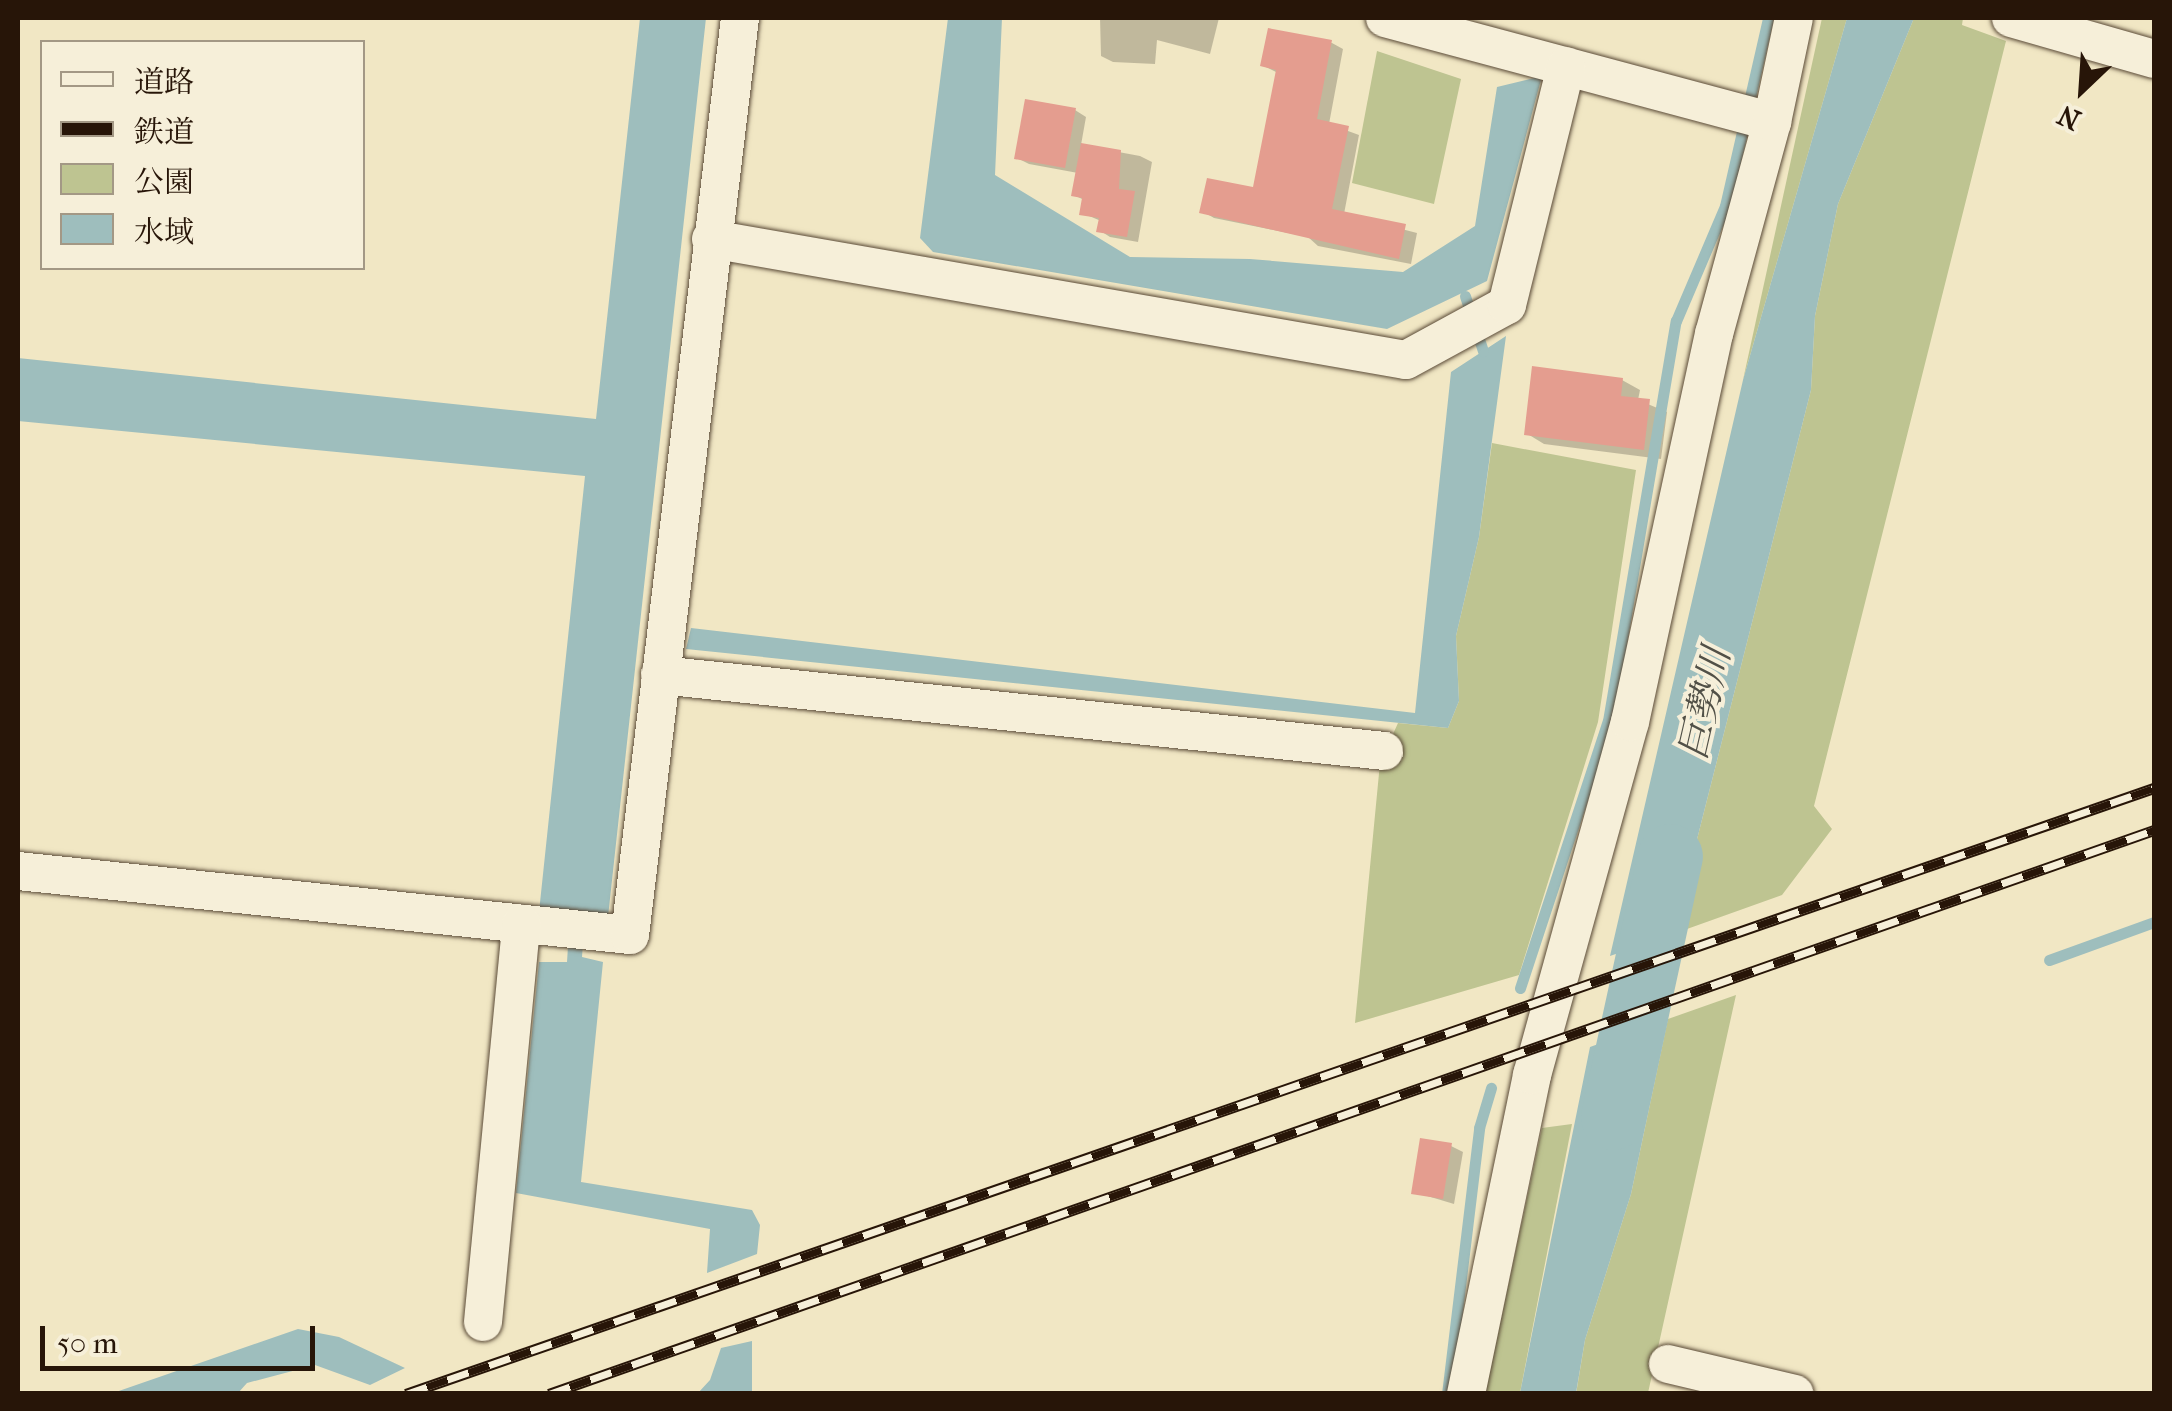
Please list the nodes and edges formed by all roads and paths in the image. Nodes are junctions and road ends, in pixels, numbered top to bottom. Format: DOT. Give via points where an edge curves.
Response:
graph roads {
  1 [pos="740,18"];
  2 [pos="1385,18"];
  3 [pos="1794,18"];
  4 [pos="2011,18"];
  5 [pos="2154,59"];
  6 [pos="1566,66"];
  7 [pos="1772,122"];
  8 [pos="711,239"];
  9 [pos="660,675"];
  10 [pos="1384,751"];
  11 [pos="18,871"];
  12 [pos="558,928"];
  13 [pos="483,1322"];
  14 [pos="1668,1364"];
  15 [pos="1466,1394"];
  16 [pos="1794,1394"];
  1 -- 8 [label="street"];
  2 -- 6 [label="street"];
  3 -- 7 [label="street"];
  4 -- 5 [label="street"];
  6 -- 7 [label="street"];
  6 -- 8 [label="street" via="1507,305 1406,360"];
  7 -- 15 [label="street" via="1714,334 1630,722 1532,1075"];
  8 -- 9 [label="street"];
  9 -- 10 [label="street"];
  9 -- 12 [label="street" via="630,935"];
  11 -- 12 [label="street"];
  12 -- 13 [label="street"];
  14 -- 16 [label="street"];
}
